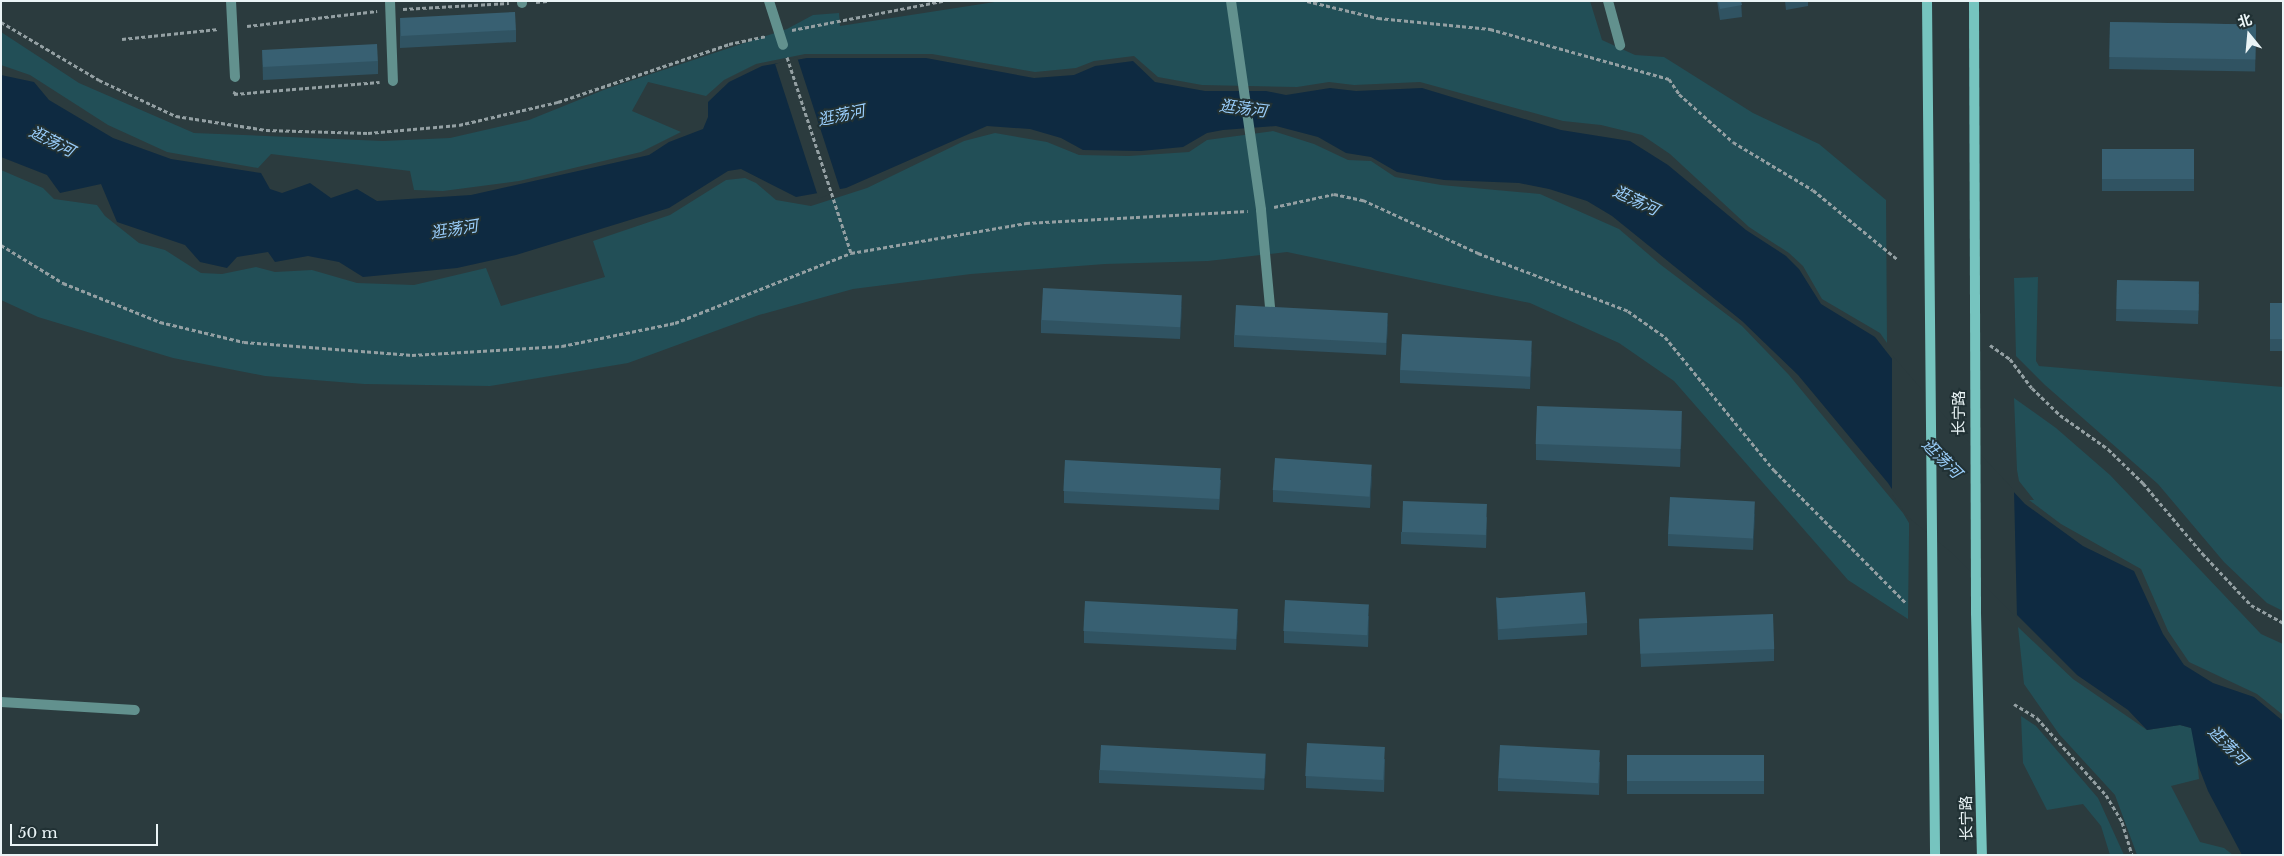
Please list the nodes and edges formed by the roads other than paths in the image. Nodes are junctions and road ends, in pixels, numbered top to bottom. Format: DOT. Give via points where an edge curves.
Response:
graph roads {
  1 [pos="231,1"];
  2 [pos="769,1"];
  3 [pos="1231,1"];
  4 [pos="1608,1"];
  5 [pos="1927,1"];
  6 [pos="1974,1"];
  7 [pos="390,5"];
  8 [pos="783,45"];
  9 [pos="1620,45"];
  10 [pos="236,77"];
  11 [pos="393,81"];
  12 [pos="1270,307"];
  13 [pos="1,702"];
  14 [pos="135,710"];
  15 [pos="1936,855"];
  16 [pos="1982,855"];
  1 -- 10 [label="street"];
  2 -- 8 [label="street"];
  3 -- 12 [label="street" via="1261,210"];
  4 -- 9 [label="street"];
  5 -- 15 [label="street, 长宁路" via="1930,568"];
  6 -- 16 [label="street, 长宁路" via="1976,613"];
  7 -- 11 [label="street"];
  13 -- 14 [label="street"];
}
